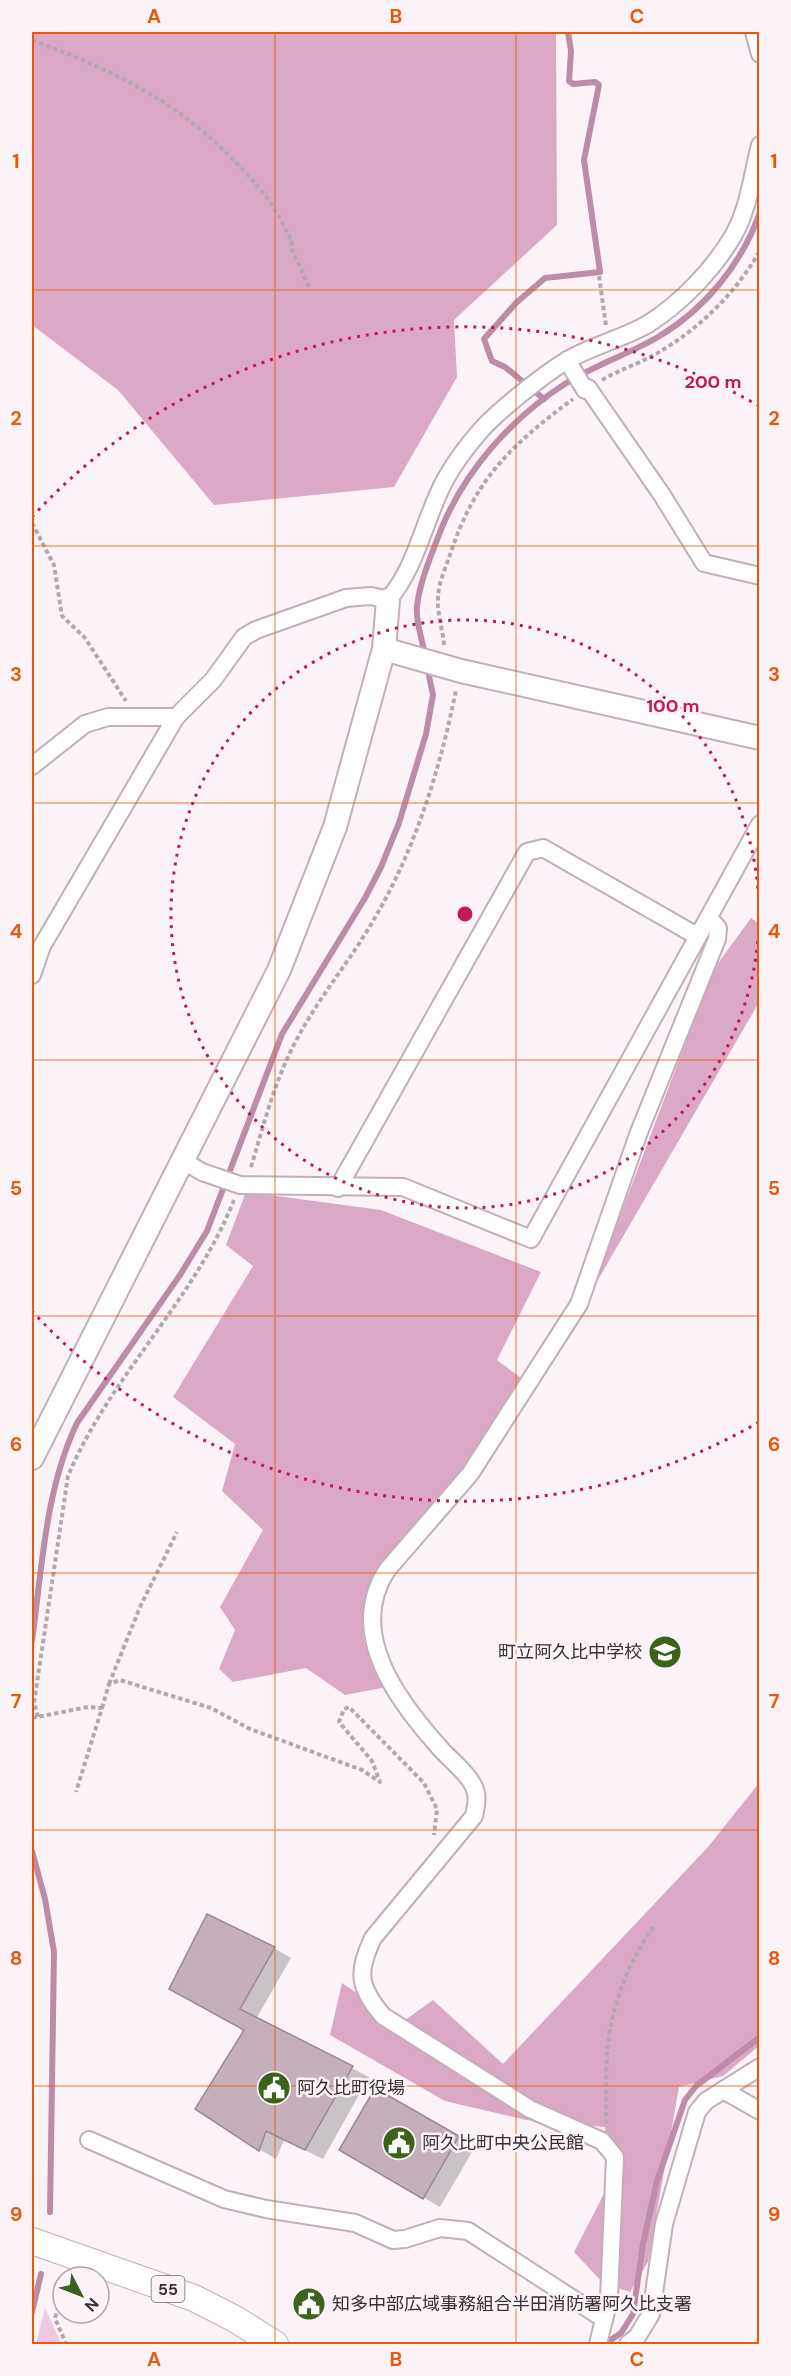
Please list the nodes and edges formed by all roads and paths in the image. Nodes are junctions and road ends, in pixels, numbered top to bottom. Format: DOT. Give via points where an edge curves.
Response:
graph roads {
  1 [pos="754,32"];
  2 [pos="32,40"];
  3 [pos="759,54"];
  4 [pos="759,149"];
  5 [pos="759,250"];
  6 [pos="599,276"];
  7 [pos="310,289"];
  8 [pos="608,342"];
  9 [pos="567,360"];
  10 [pos="585,387"];
  11 [pos="32,523"];
  12 [pos="759,576"];
  13 [pos="388,600"];
  14 [pos="384,650"];
  15 [pos="448,667"];
  16 [pos="137,717"];
  17 [pos="176,717"];
  18 [pos="759,738"];
  19 [pos="32,766"];
  20 [pos="759,824"];
  21 [pos="709,918"];
  22 [pos="698,936"];
  23 [pos="32,975"];
  24 [pos="182,1160"];
  25 [pos="243,1185"];
  26 [pos="338,1188"];
  27 [pos="32,1458"];
  28 [pos="177,1532"];
  29 [pos="109,1684"];
  30 [pos="102,1708"];
  31 [pos="38,1717"];
  32 [pos="32,1718"];
  33 [pos="76,1792"];
  34 [pos="433,1838"];
  35 [pos="655,1925"];
  36 [pos="759,2067"];
  37 [pos="723,2090"];
  38 [pos="759,2111"];
  39 [pos="89,2140"];
  40 [pos="602,2141"];
  41 [pos="41,2244"];
  42 [pos="604,2319"];
  43 [pos="58,2325"];
  44 [pos="259,2341"];
  45 [pos="66,2344"];
  46 [pos="598,2344"];
  47 [pos="628,2344"];
  1 -- 3 [label="street"];
  2 -- 7 [label="path" via="114,72 172,106 200,128 266,195 292,242"];
  4 -- 8 [label="street" via="748,199 734,235 717,260 672,306 647,324"];
  5 -- 10 [label="path" via="730,291 691,330 664,350"];
  6 -- 8 [label="path"];
  8 -- 9 [label="street"];
  9 -- 10 [label="street"];
  9 -- 13 [label="street" via="483,428 460,456 444,482 401,585"];
  10 -- 12 [label="street" via="663,495 704,563"];
  10 -- 15 [label="path" via="499,463 462,519 437,602"];
  11 -- 16 [label="path" via="54,565 62,616 85,638"];
  13 -- 14 [label="street"];
  13 -- 17 [label="street" via="371,596 346,598 256,630 234,647 213,681"];
  14 -- 15 [label="street"];
  14 -- 24 [label="street" via="335,827 306,906 279,970"];
  15 -- 18 [label="street"];
  15 -- 25 [label="path" via="445,745 421,818 374,920 296,1040 271,1098"];
  16 -- 17 [label="street"];
  16 -- 19 [label="street" via="108,717 85,724"];
  17 -- 23 [label="street" via="42,946"];
  20 -- 21 [label="street"];
  21 -- 22 [label="street"];
  21 -- 40 [label="street" via="718,928 717,939 639,1132 579,1304 470,1474 380,1581 372,1618 377,1655 388,1680 438,1746 473,1784 478,1800 474,1816 373,1938 362,1960 361,1979 369,1999 383,2016 530,2109"];
  22 -- 26 [label="street" via="531,1239 404,1187"];
  22 -- 26 [label="street" via="543,848 527,852"];
  24 -- 25 [label="street" via="202,1172"];
  24 -- 27 [label="street"];
  25 -- 26 [label="street"];
  25 -- 31 [label="path" via="189,1288 105,1407 80,1447 68,1476 34,1703"];
  28 -- 29 [label="path" via="140,1607"];
  29 -- 30 [label="path"];
  29 -- 34 [label="path" via="120,1680 211,1708 250,1729 362,1770 380,1782 372,1761 339,1722 344,1709 349,1707 424,1783 437,1809"];
  30 -- 31 [label="path"];
  30 -- 33 [label="path"];
  31 -- 32 [label="path"];
  35 -- 40 [label="path" via="635,1955 613,2022 608,2043"];
  36 -- 37 [label="street"];
  37 -- 38 [label="street"];
  37 -- 47 [label="street" via="697,2112 664,2224 651,2314"];
  39 -- 42 [label="street" via="224,2199 342,2220 393,2240 440,2228 468,2230"];
  40 -- 42 [label="street" via="615,2157 609,2299"];
  41 -- 44 [label="main road, 55" via="194,2298 235,2319"];
  42 -- 46 [label="street"];
  43 -- 45 [label="path"];
}
